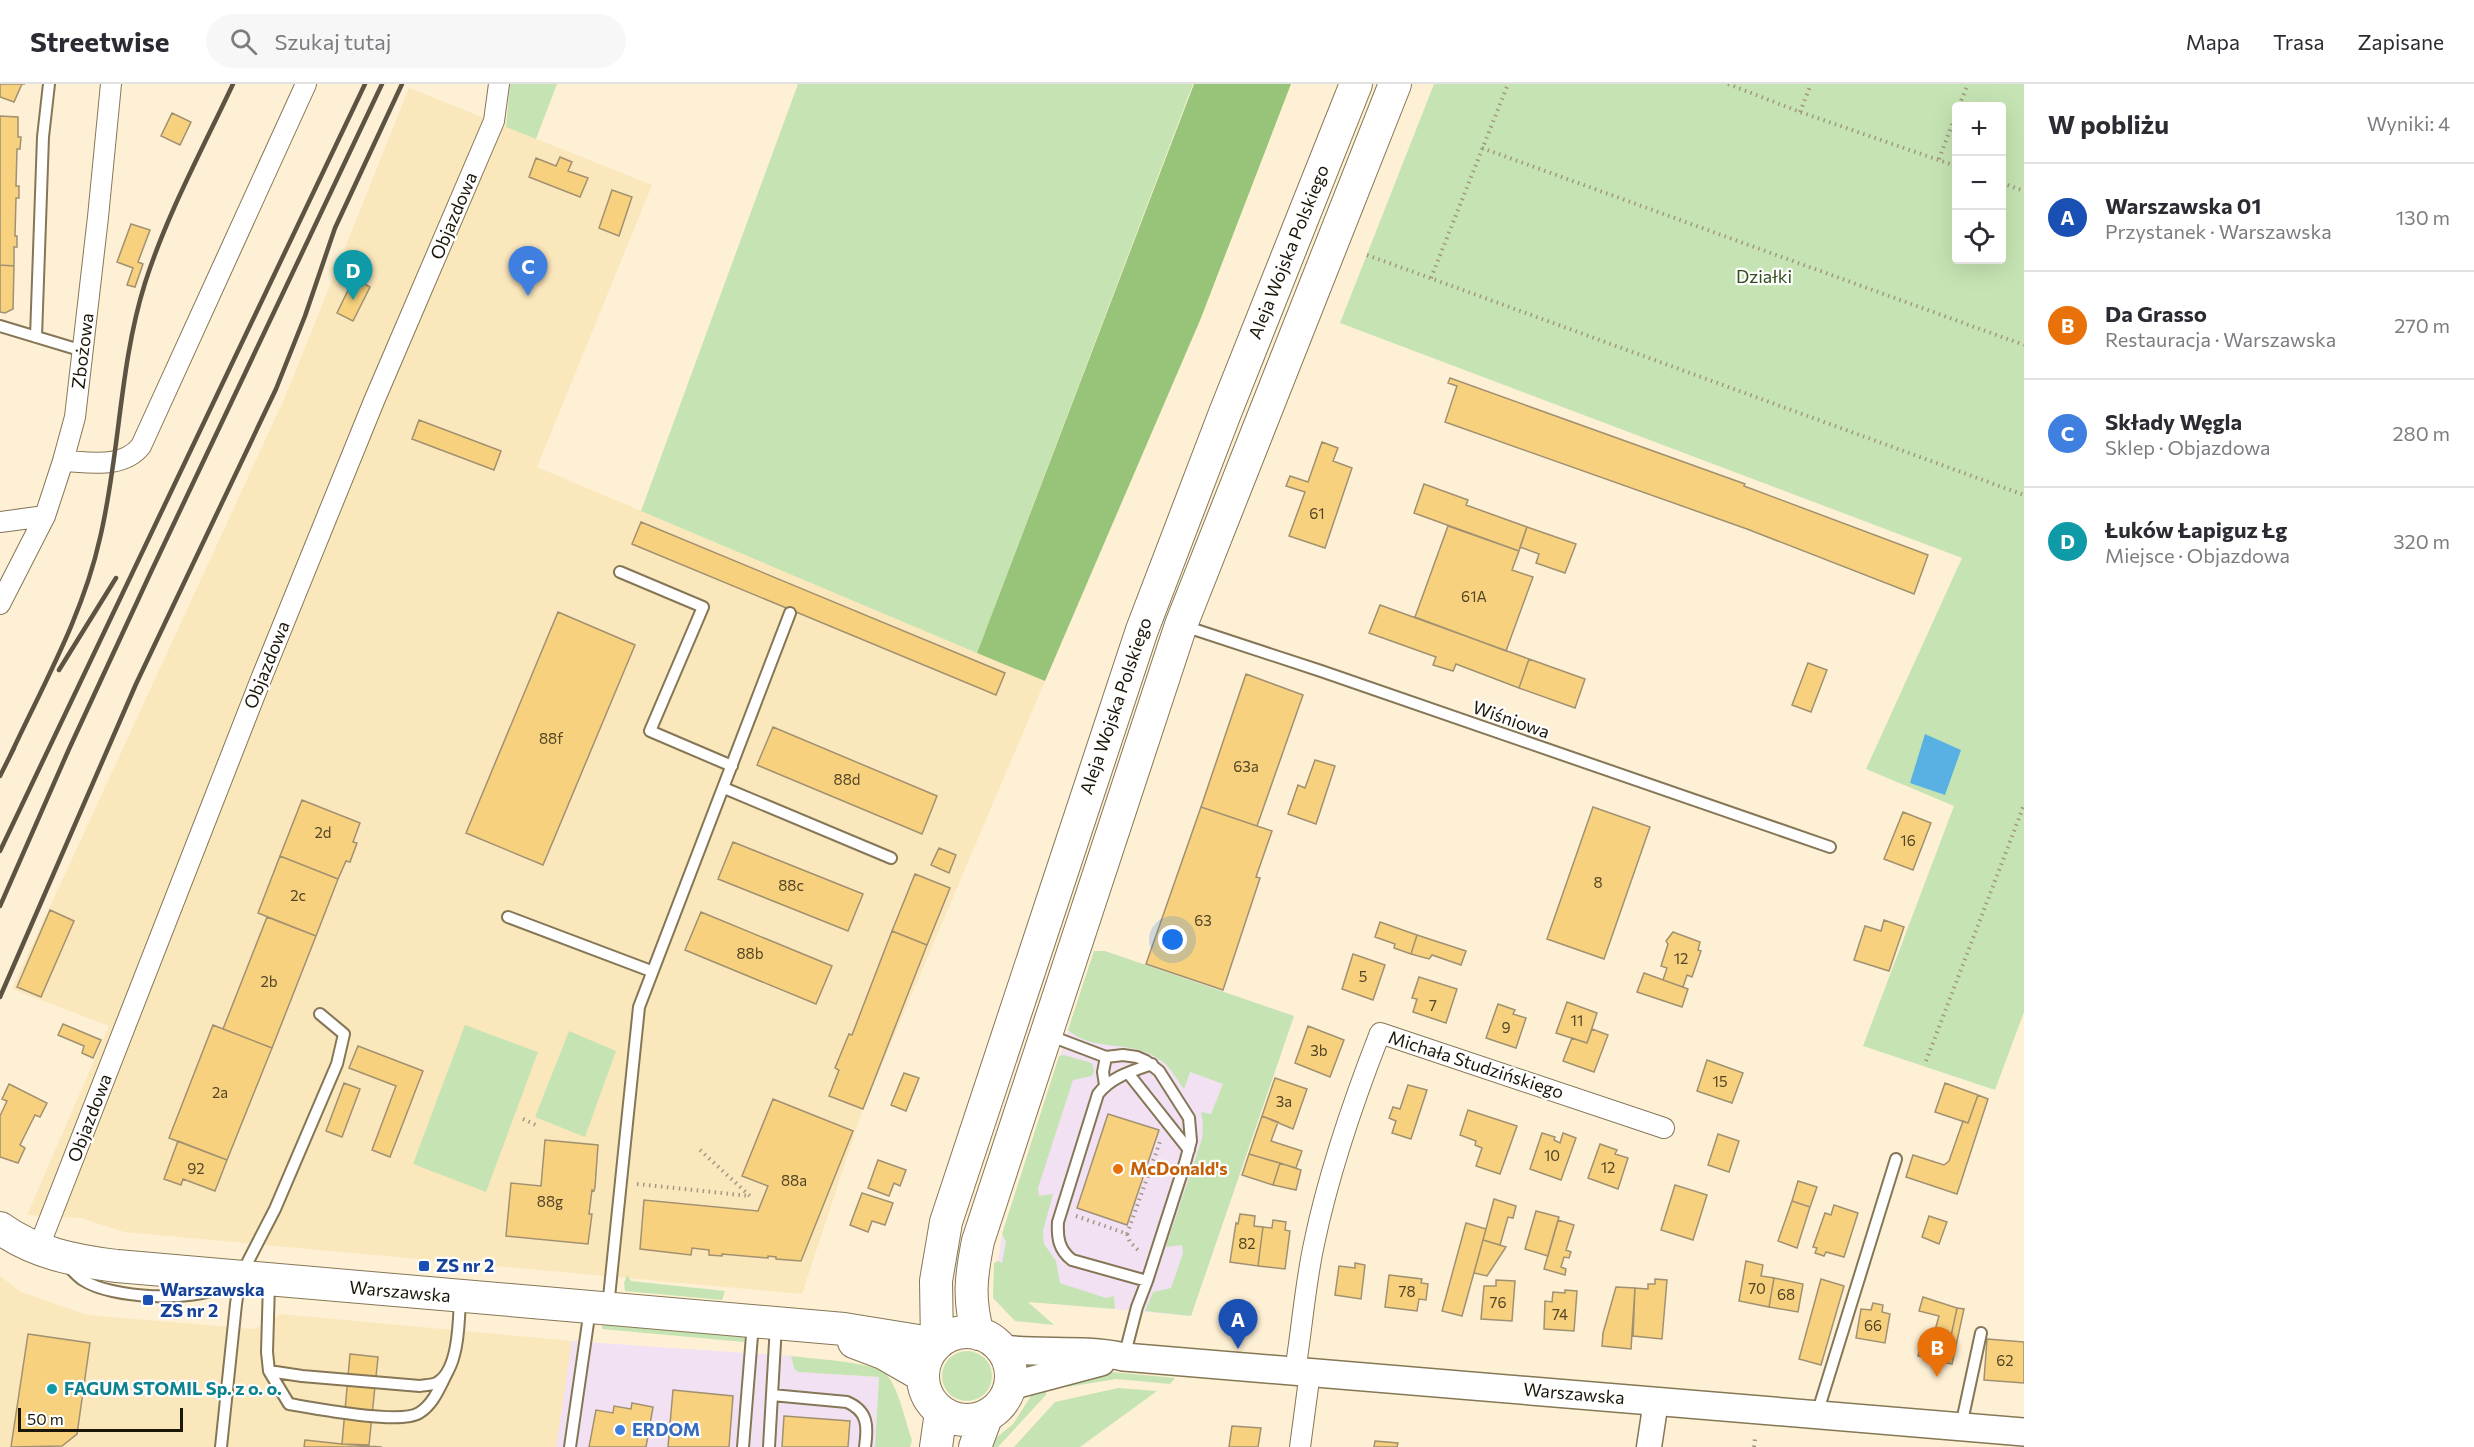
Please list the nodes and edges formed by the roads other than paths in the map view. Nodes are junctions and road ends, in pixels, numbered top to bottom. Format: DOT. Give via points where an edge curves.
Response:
graph roads {
  1 [pos="49,84"];
  2 [pos="111,84"];
  3 [pos="306,84"];
  4 [pos="500,84"];
  5 [pos="1356,84"];
  6 [pos="1395,84"];
  7 [pos="0,326"];
  8 [pos="36,337"];
  9 [pos="83,351"];
  10 [pos="63,461"];
  11 [pos="45,516"];
  12 [pos="0,522"];
  13 [pos="620,572"];
  14 [pos="0,604"];
  15 [pos="790,613"];
  16 [pos="1181,625"];
  17 [pos="732,766"];
  18 [pos="724,788"];
  19 [pos="1830,847"];
  20 [pos="891,858"];
  21 [pos="508,917"];
  22 [pos="651,971"];
  23 [pos="320,1014"];
  24 [pos="1045,1034"];
  25 [pos="1106,1057"];
  26 [pos="1152,1064"];
  27 [pos="1128,1073"];
  28 [pos="1105,1085"];
  29 [pos="1665,1128"];
  30 [pos="1189,1150"];
  31 [pos="1896,1159"];
  32 [pos="0,1228"];
  33 [pos="49,1252"];
  34 [pos="255,1278"];
  35 [pos="1147,1281"];
  36 [pos="460,1298"];
  37 [pos="599,1309"];
  38 [pos="764,1323"];
  39 [pos="807,1327"];
  40 [pos="1981,1333"];
  41 [pos="990,1341"];
  42 [pos="936,1344"];
  43 [pos="1124,1357"];
  44 [pos="269,1371"];
  45 [pos="448,1371"];
  46 [pos="1302,1371"];
  47 [pos="923,1376"];
  48 [pos="1010,1386"];
  49 [pos="772,1395"];
  50 [pos="1656,1401"];
  51 [pos="941,1412"];
  52 [pos="1817,1414"];
  53 [pos="987,1415"];
  54 [pos="1961,1427"];
  55 [pos="2024,1432"];
  56 [pos="221,1447"];
  57 [pos="570,1447"];
  58 [pos="742,1447"];
  59 [pos="769,1447"];
  60 [pos="865,1447"];
  61 [pos="936,1447"];
  62 [pos="975,1447"];
  63 [pos="1300,1447"];
  64 [pos="1649,1447"];
  1 -- 8 [label="lane" via="43,137"];
  2 -- 9 [label="street, Zbożowa"];
  3 -- 10 [label="street" via="141,446 127,459 112,462"];
  4 -- 33 [label="street, Objazdowa" via="494,121 284,623"];
  5 -- 42 [label="main road, Aleja Wojska Polskiego" via="1119,694 946,1222 936,1281"];
  6 -- 16 [label="main road, Aleja Wojska Polskiego"];
  7 -- 8 [label="lane"];
  8 -- 9 [label="lane"];
  9 -- 10 [label="street, Zbożowa" via="75,417"];
  10 -- 11 [label="street, Zbożowa"];
  11 -- 12 [label="street"];
  11 -- 14 [label="street, Zbożowa"];
  13 -- 17 [label="lane" via="703,607 650,731"];
  15 -- 17 [label="lane"];
  16 -- 19 [label="lane, Wiśniowa"];
  16 -- 24 [label="main road, Aleja Wojska Polskiego"];
  17 -- 18 [label="lane"];
  18 -- 20 [label="lane"];
  18 -- 22 [label="lane"];
  21 -- 22 [label="lane"];
  22 -- 37 [label="lane" via="639,1007 622,1183"];
  23 -- 34 [label="lane" via="344,1034 337,1064 275,1209"];
  24 -- 25 [label="lane"];
  24 -- 41 [label="main road, Aleja Wojska Polskiego" via="978,1241 970,1282 970,1298"];
  25 -- 26 [label="lane" via="1137,1057"];
  25 -- 28 [label="lane"];
  26 -- 27 [label="lane"];
  26 -- 30 [label="lane" via="1189,1118"];
  27 -- 28 [label="lane"];
  27 -- 30 [label="lane"];
  28 -- 35 [label="lane" via="1098,1094 1058,1222 1058,1242 1072,1260"];
  29 -- 46 [label="street, Michała Studzińskiego" via="1380,1034 1348,1116 1324,1199 1313,1247"];
  30 -- 35 [label="lane"];
  31 -- 52 [label="lane"];
  32 -- 33 [label="main road, Warszawska"];
  33 -- 34 [label="main road, Warszawska" via="117,1266"];
  34 -- 36 [label="main road, Warszawska"];
  34 -- 44 [label="lane"];
  34 -- 56 [label="lane" via="236,1304"];
  35 -- 43 [label="lane"];
  36 -- 37 [label="main road, Warszawska"];
  36 -- 45 [label="lane" via="459,1332"];
  37 -- 38 [label="main road, Warszawska"];
  37 -- 57 [label="lane"];
  38 -- 39 [label="main road, Warszawska"];
  38 -- 49 [label="lane"];
  38 -- 58 [label="lane"];
  39 -- 42 [label="main road, Warszawska"];
  39 -- 47 [label="main road, Warszawska" via="866,1346"];
  40 -- 54 [label="lane"];
  41 -- 42 [label="main road" via="956,1333"];
  41 -- 43 [label="main road, Warszawska" via="1037,1353 1089,1351"];
  41 -- 48 [label="main road" via="1011,1370"];
  42 -- 47 [label="main road" via="926,1359"];
  43 -- 46 [label="main road, Warszawska"];
  43 -- 48 [label="main road, Warszawska"];
  44 -- 45 [label="lane" via="420,1386 438,1383"];
  44 -- 45 [label="lane" via="289,1404 399,1417 418,1414 433,1400"];
  46 -- 50 [label="main road, Warszawska"];
  46 -- 63 [label="street"];
  47 -- 51 [label="main road" via="930,1400"];
  48 -- 53 [label="main road" via="1002,1403"];
  49 -- 59 [label="lane"];
  49 -- 60 [label="lane" via="855,1405 867,1425"];
  50 -- 52 [label="main road, Warszawska"];
  50 -- 64 [label="street"];
  51 -- 53 [label="main road" via="967,1420"];
  51 -- 61 [label="main road"];
  52 -- 54 [label="main road, Warszawska"];
  53 -- 62 [label="main road"];
  54 -- 55 [label="main road, Warszawska"];
}
